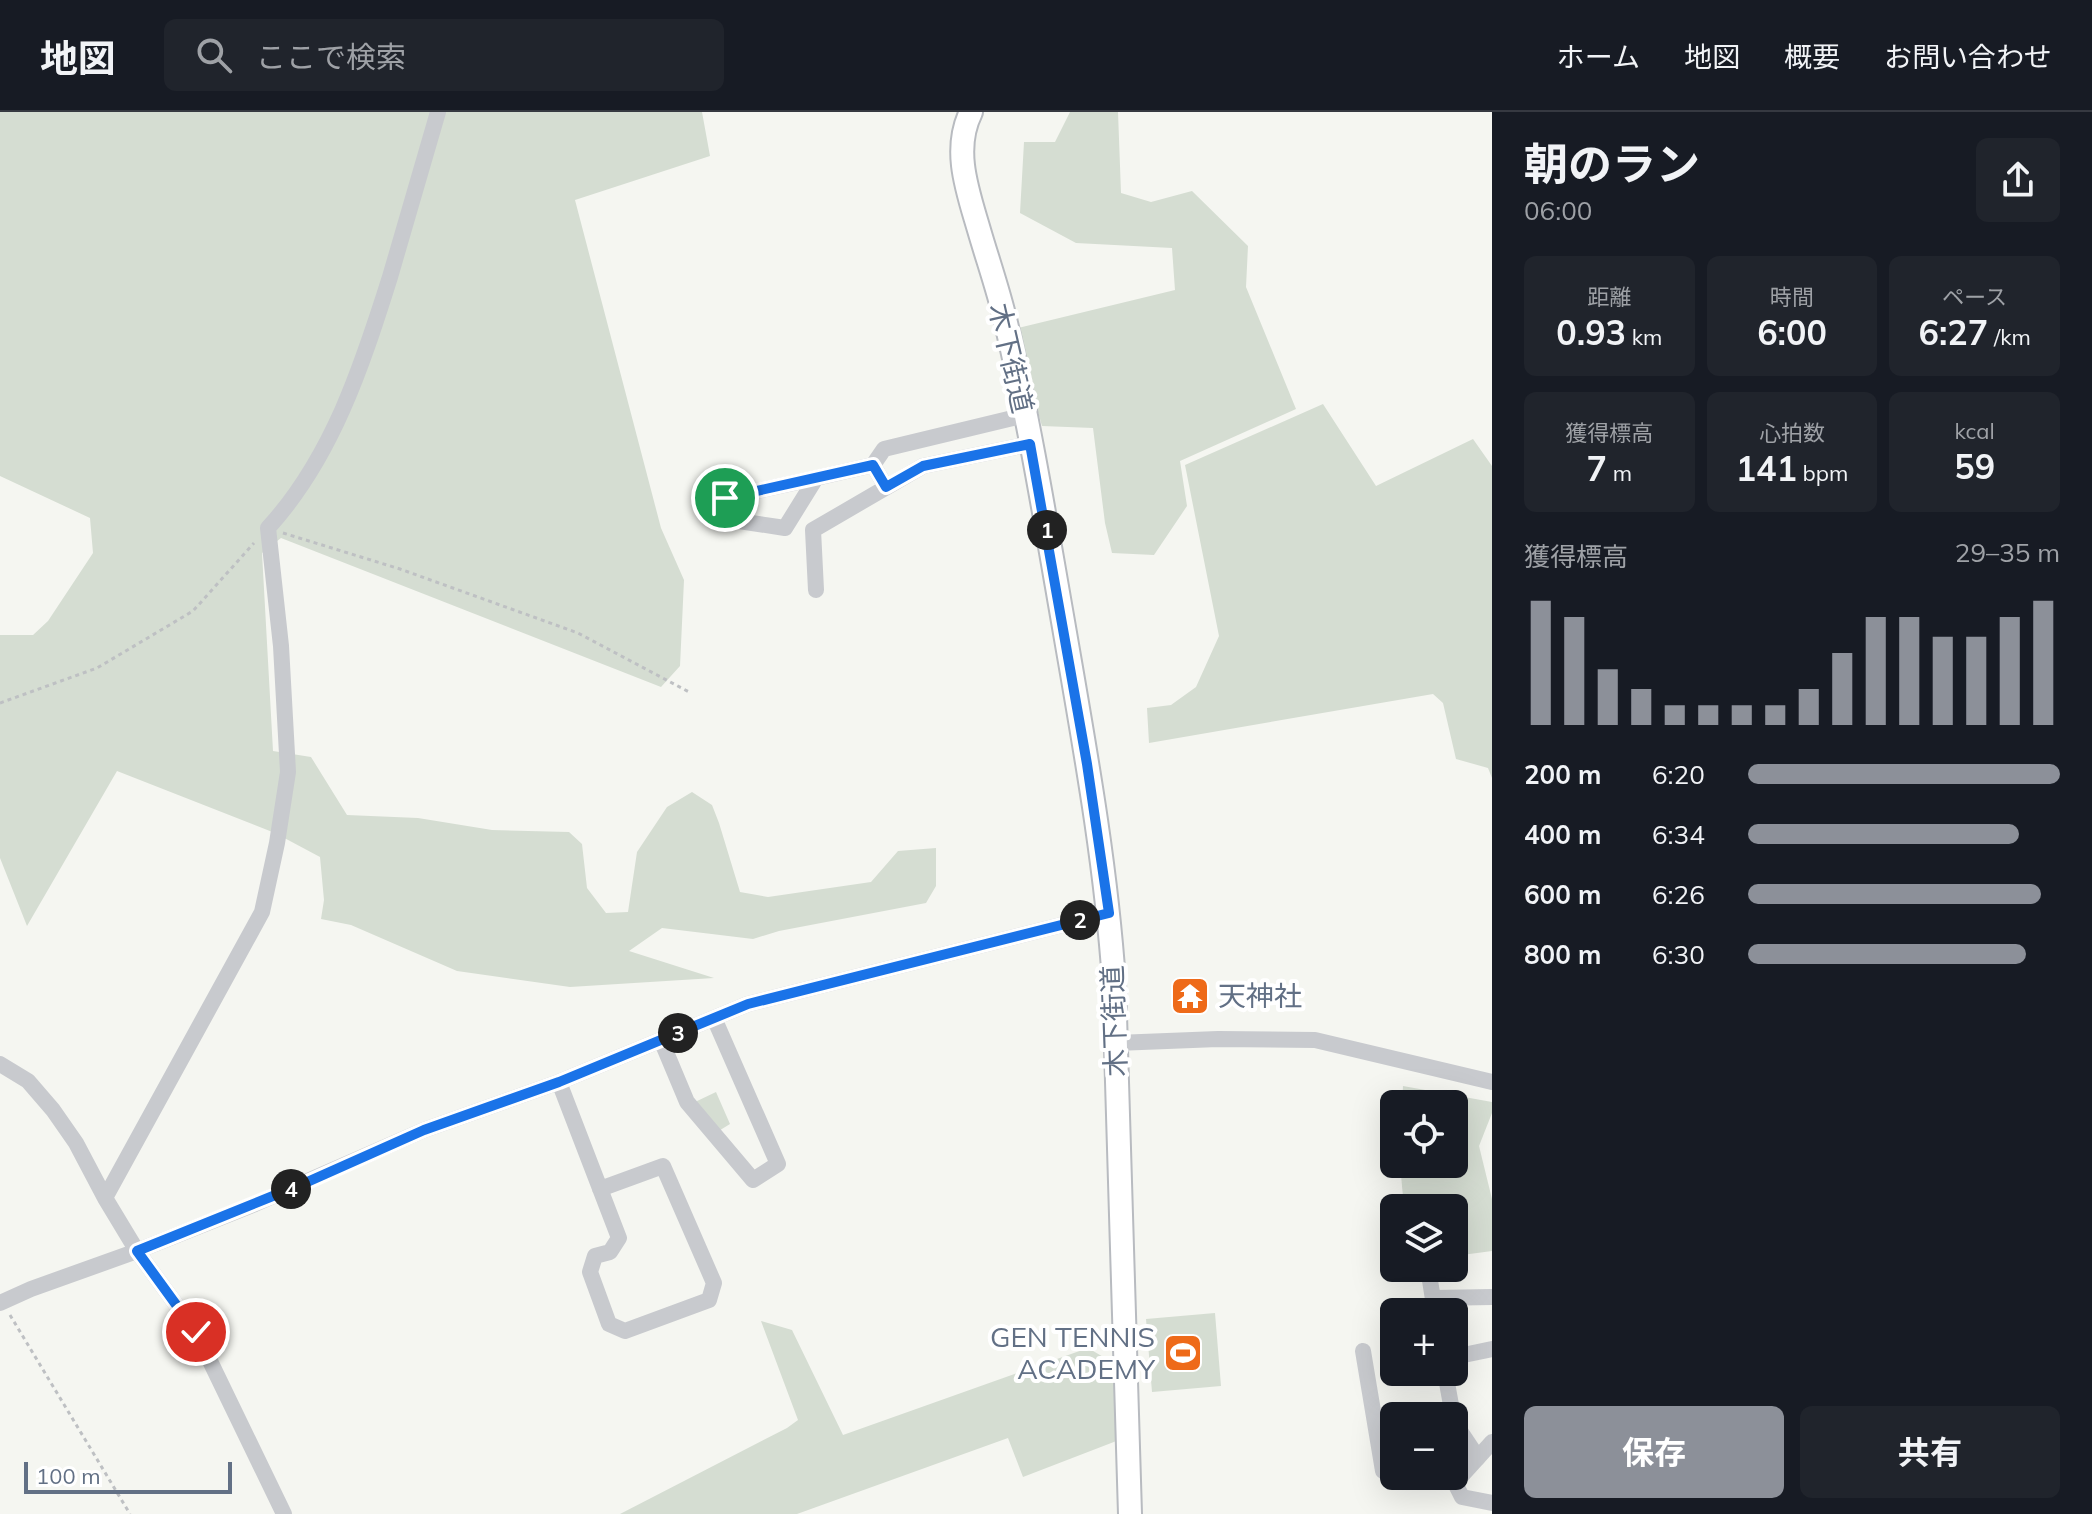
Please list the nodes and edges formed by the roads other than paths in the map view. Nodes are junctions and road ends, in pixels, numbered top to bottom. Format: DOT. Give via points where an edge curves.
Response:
graph roads {
  1 [pos="438,112"];
  2 [pos="971,112"];
  3 [pos="1025,415"];
  4 [pos="1030,444"];
  5 [pos="873,465"];
  6 [pos="816,478"];
  7 [pos="886,487"];
  8 [pos="816,590"];
  9 [pos="1109,913"];
  10 [pos="714,1018"];
  11 [pos="661,1040"];
  12 [pos="1116,1043"];
  13 [pos="0,1064"];
  14 [pos="559,1082"];
  15 [pos="1492,1082"];
  16 [pos="600,1189"];
  17 [pos="105,1198"];
  18 [pos="137,1251"];
  19 [pos="1492,1297"];
  20 [pos="1468,1300"];
  21 [pos="1,1303"];
  22 [pos="1492,1349"];
  23 [pos="1363,1351"];
  24 [pos="1468,1354"];
  25 [pos="1492,1442"];
  26 [pos="1468,1443"];
  27 [pos="1380,1453"];
  28 [pos="1478,1458"];
  29 [pos="1468,1466"];
  30 [pos="1457,1490"];
  31 [pos="1492,1503"];
  32 [pos="284,1514"];
  33 [pos="1130,1514"];
  1 -- 17 [label="street" via="366,353 321,457 268,528 288,772 262,912"];
  2 -- 3 [label="main road, 木下街道" via="961,145 962,166 1006,321"];
  3 -- 4 [label="main road, 木下街道"];
  3 -- 5 [label="street" via="884,449"];
  4 -- 7 [label="street" via="923,466"];
  4 -- 9 [label="main road, 木下街道"];
  5 -- 6 [label="street"];
  5 -- 7 [label="street"];
  6 -- 6 [label="street" via="785,528 726,519 725,498"];
  7 -- 8 [label="street" via="813,530"];
  9 -- 10 [label="street" via="748,1004"];
  9 -- 12 [label="main road, 木下街道"];
  10 -- 11 [label="street"];
  10 -- 11 [label="street" via="778,1164 753,1180 687,1102"];
  11 -- 14 [label="street"];
  12 -- 15 [label="street" via="1315,1040"];
  12 -- 33 [label="main road, 木下街道"];
  13 -- 17 [label="street" via="28,1081 53,1110"];
  14 -- 16 [label="street"];
  14 -- 18 [label="street" via="424,1130"];
  16 -- 16 [label="street" via="619,1238 610,1252 595,1256 590,1272 609,1324 625,1331 709,1300 714,1283 663,1166"];
  17 -- 18 [label="street"];
  18 -- 21 [label="street"];
  18 -- 32 [label="street" via="196,1332"];
  19 -- 20 [label="street"];
  22 -- 24 [label="street"];
  23 -- 27 [label="street"];
  25 -- 28 [label="street"];
  26 -- 28 [label="street"];
  28 -- 29 [label="street"];
  30 -- 31 [label="street" via="1462,1497"];
}
